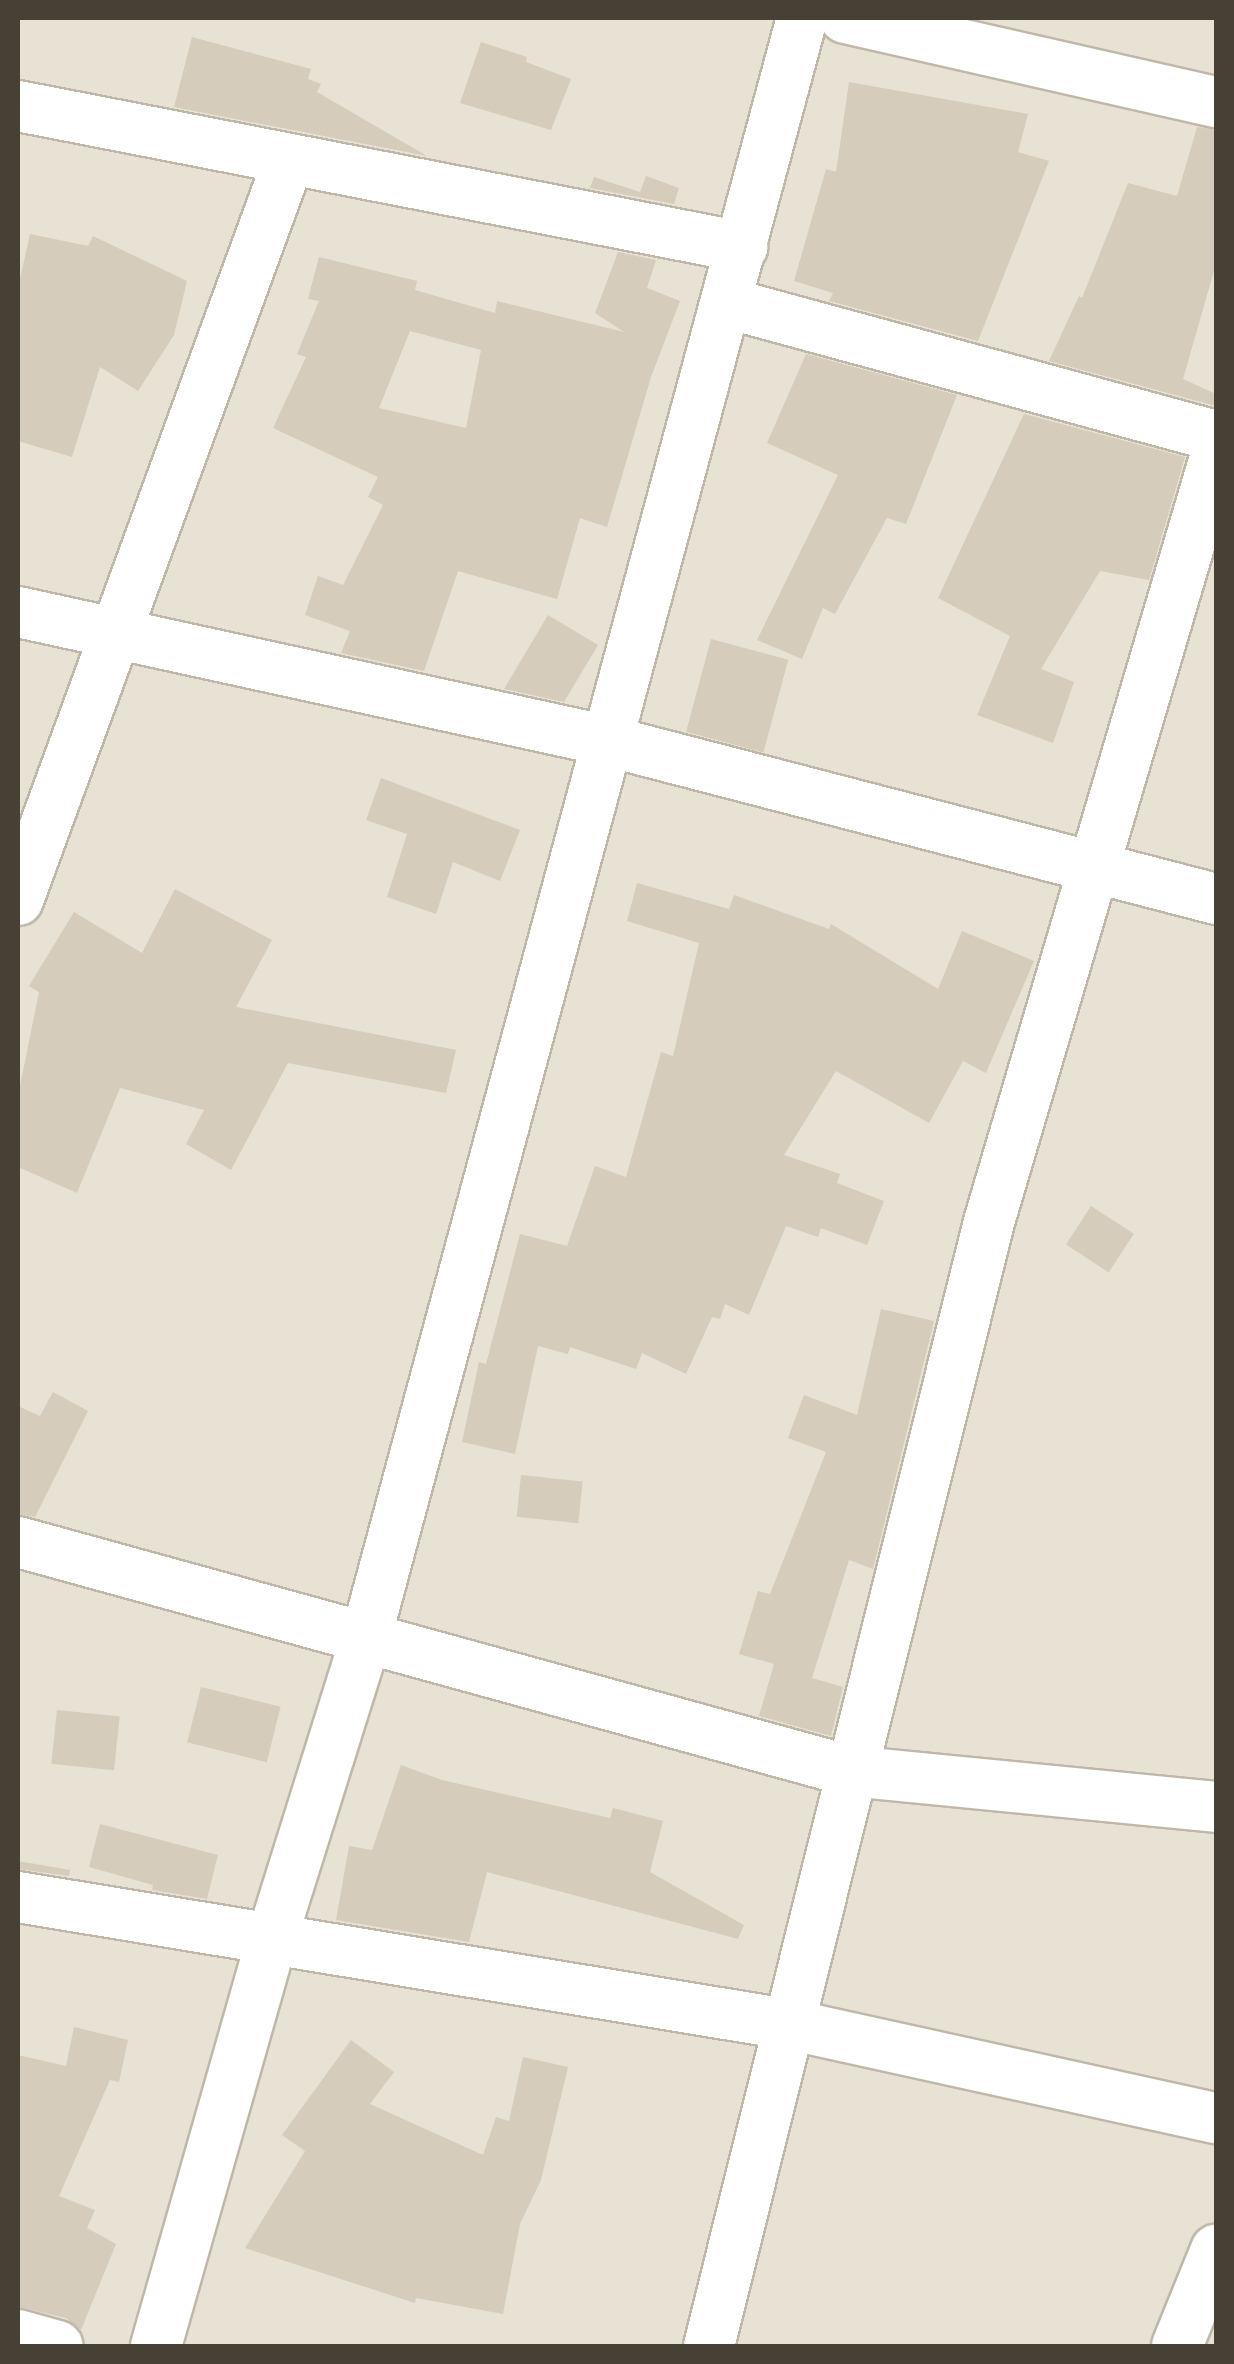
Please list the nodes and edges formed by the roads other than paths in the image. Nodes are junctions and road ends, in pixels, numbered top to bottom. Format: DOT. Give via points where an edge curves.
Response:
graph roads {
  1 [pos="802,18"];
  2 [pos="845,18"];
  3 [pos="1216,102"];
  4 [pos="18,106"];
  5 [pos="288,162"];
  6 [pos="742,248"];
  7 [pos="727,303"];
  8 [pos="1216,436"];
  9 [pos="1216,454"];
  10 [pos="18,612"];
  11 [pos="116,636"];
  12 [pos="608,741"];
  13 [pos="1094,867"];
  14 [pos="1216,899"];
  15 [pos="18,900"];
  16 [pos="18,1542"];
  17 [pos="365,1641"];
  18 [pos="850,1771"];
  19 [pos="1216,1807"];
  20 [pos="18,1897"];
  21 [pos="272,1941"];
  22 [pos="792,2025"];
  23 [pos="1216,2118"];
  24 [pos="1216,2250"];
  25 [pos="18,2335"];
  26 [pos="58,2346"];
  27 [pos="156,2346"];
  28 [pos="709,2346"];
  29 [pos="1177,2346"];
  1 -- 6 [label="street"];
  2 -- 3 [label="street"];
  4 -- 5 [label="street"];
  5 -- 6 [label="street"];
  5 -- 11 [label="street"];
  6 -- 7 [label="street"];
  7 -- 8 [label="street"];
  7 -- 12 [label="street"];
  9 -- 13 [label="street"];
  10 -- 11 [label="street"];
  11 -- 12 [label="street"];
  11 -- 15 [label="street"];
  12 -- 13 [label="street"];
  12 -- 17 [label="street"];
  13 -- 14 [label="street"];
  13 -- 18 [label="street" via="989,1222"];
  16 -- 17 [label="street"];
  17 -- 18 [label="street"];
  17 -- 21 [label="street"];
  18 -- 19 [label="street"];
  18 -- 22 [label="street"];
  20 -- 21 [label="street"];
  21 -- 22 [label="street"];
  21 -- 27 [label="street"];
  22 -- 23 [label="street"];
  22 -- 28 [label="street"];
  24 -- 29 [label="street"];
  25 -- 26 [label="street"];
}
